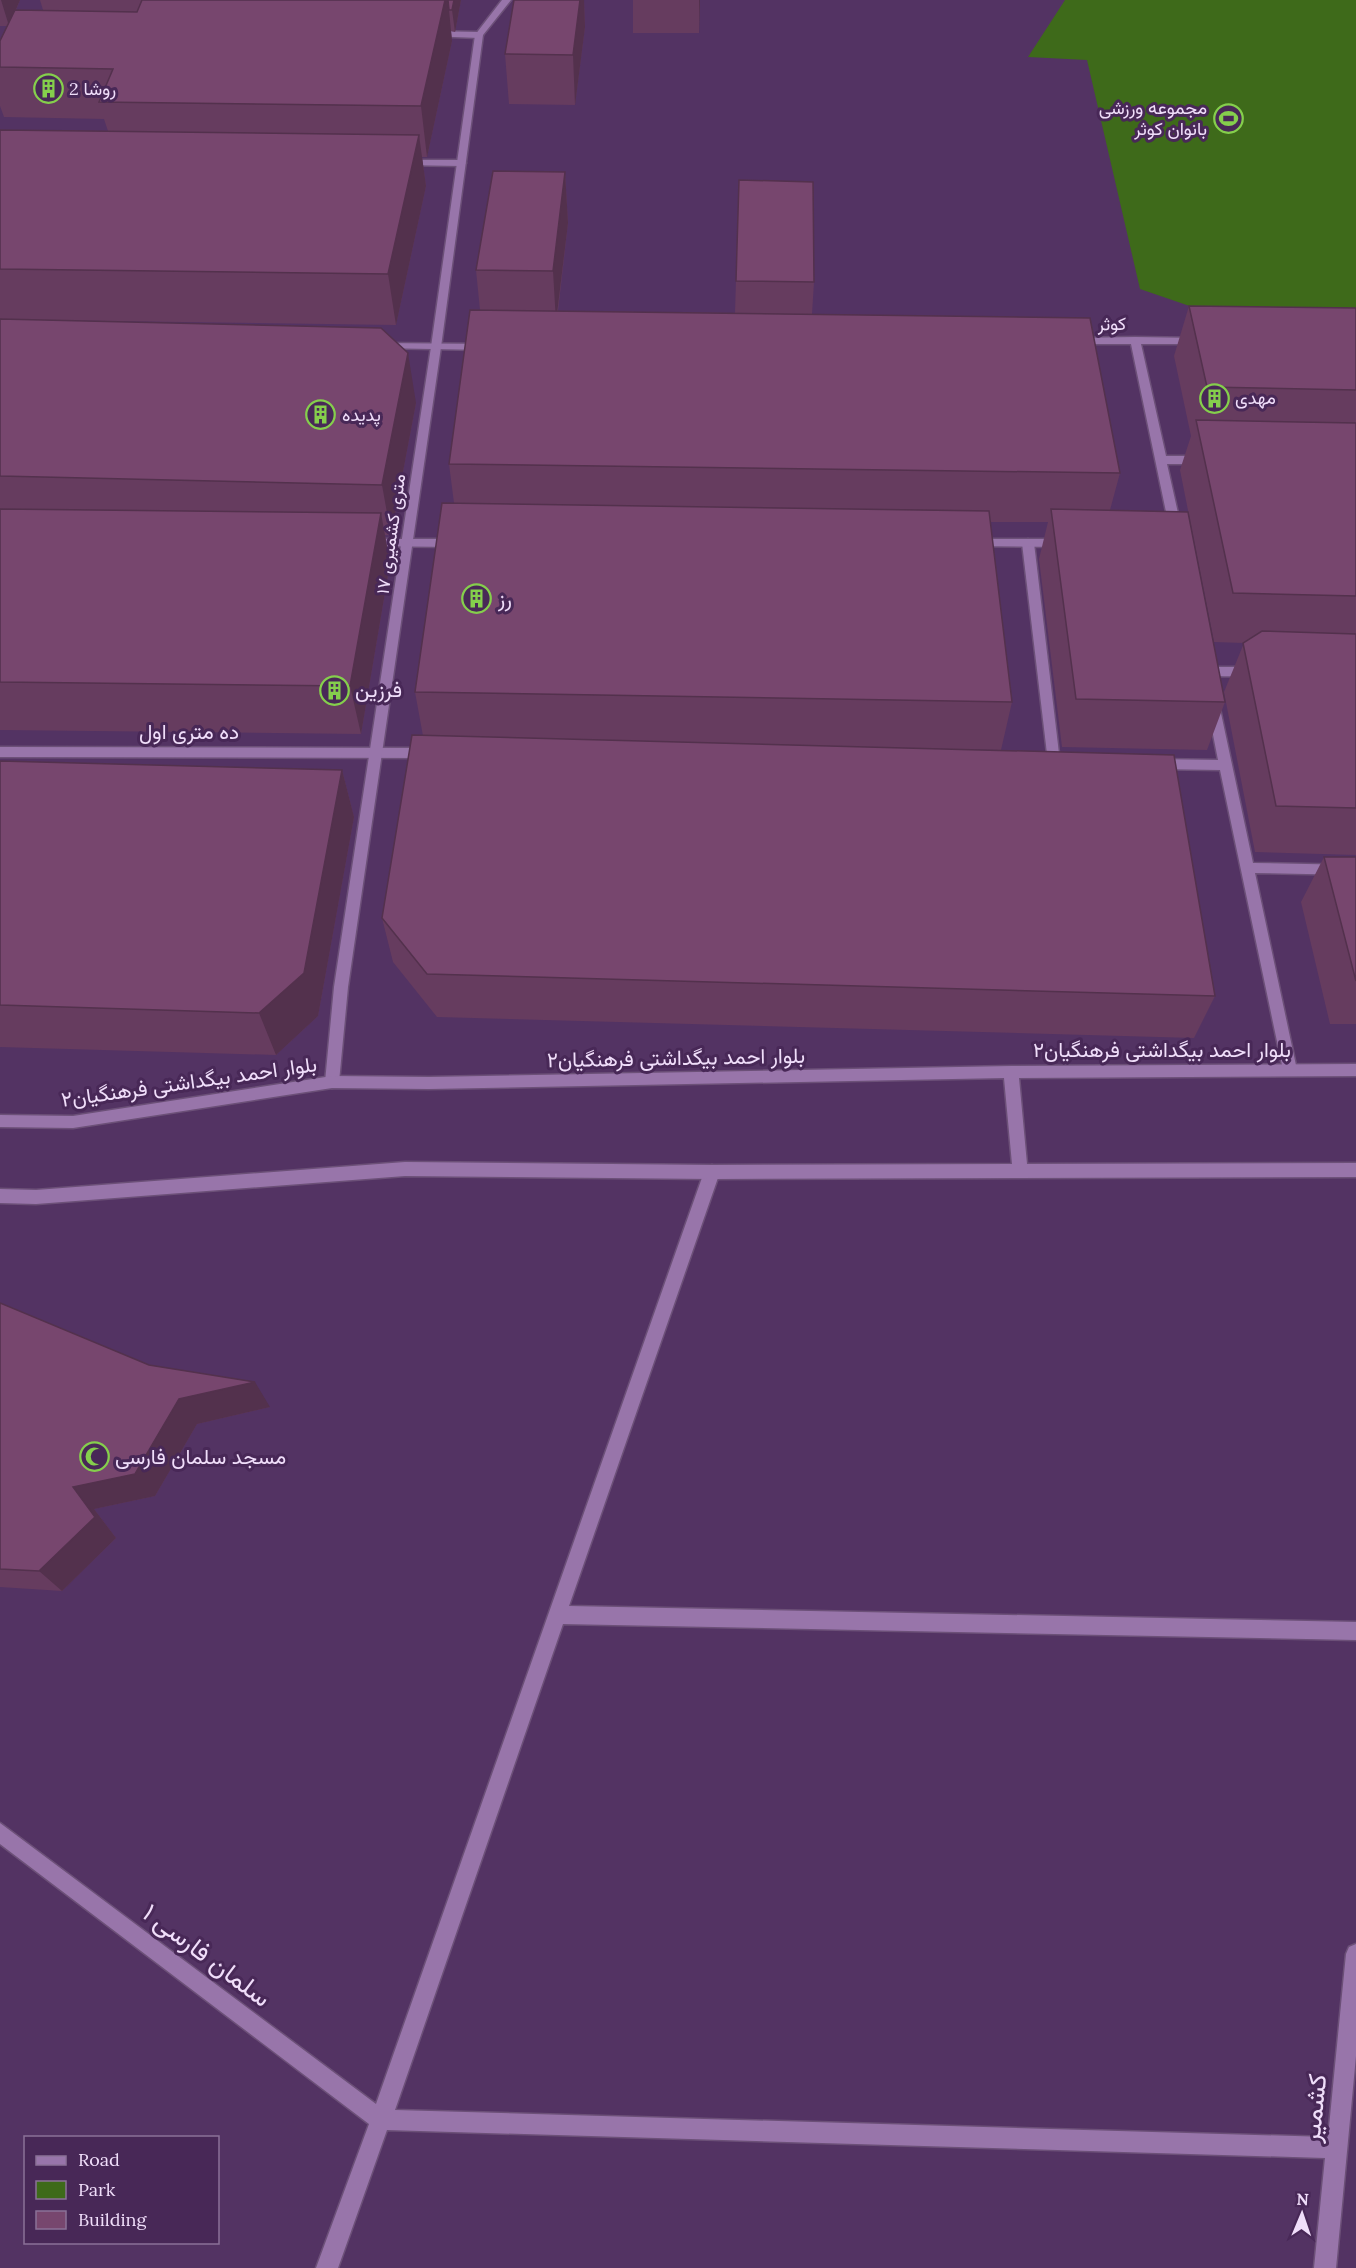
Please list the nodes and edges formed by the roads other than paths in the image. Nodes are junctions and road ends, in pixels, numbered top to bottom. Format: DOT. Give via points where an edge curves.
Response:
graph roads {
  1 [pos="507,0"];
  2 [pos="421,34"];
  3 [pos="479,35"];
  4 [pos="390,162"];
  5 [pos="462,163"];
  6 [pos="1135,340"];
  7 [pos="1064,341"];
  8 [pos="1205,341"];
  9 [pos="365,346"];
  10 [pos="436,347"];
  11 [pos="495,347"];
  12 [pos="1161,460"];
  13 [pos="1218,460"];
  14 [pos="347,543"];
  15 [pos="407,543"];
  16 [pos="467,543"];
  17 [pos="957,543"];
  18 [pos="1028,543"];
  19 [pos="1075,543"];
  20 [pos="1172,543"];
  21 [pos="1264,671"];
  22 [pos="0,752"];
  23 [pos="377,752"];
  24 [pos="437,753"];
  25 [pos="1054,762"];
  26 [pos="1146,764"];
  27 [pos="1225,765"];
  28 [pos="1248,868"];
  29 [pos="1356,870"];
  30 [pos="1290,1070"];
  31 [pos="1356,1070"];
  32 [pos="1011,1072"];
  33 [pos="332,1082"];
  34 [pos="0,1121"];
  35 [pos="1356,1170"];
  36 [pos="1020,1171"];
  37 [pos="712,1172"];
  38 [pos="0,1196"];
  39 [pos="557,1615"];
  40 [pos="1356,1630"];
  41 [pos="0,1832"];
  42 [pos="1356,1954"];
  43 [pos="381,2120"];
  44 [pos="1337,2148"];
  45 [pos="327,2268"];
  46 [pos="1325,2268"];
  1 -- 3 [label="street"];
  2 -- 3 [label="street"];
  3 -- 5 [label="street, ۱۷ متری کشمیری"];
  4 -- 5 [label="street"];
  5 -- 10 [label="street, ۱۷ متری کشمیری"];
  6 -- 7 [label="street, کوثر"];
  6 -- 8 [label="street, کوثر"];
  6 -- 12 [label="street"];
  9 -- 10 [label="street"];
  10 -- 11 [label="street"];
  10 -- 15 [label="street, ۱۷ متری کشمیری"];
  12 -- 13 [label="street"];
  12 -- 20 [label="street"];
  14 -- 15 [label="street"];
  15 -- 16 [label="street"];
  15 -- 23 [label="street, ۱۷ متری کشمیری"];
  17 -- 18 [label="street"];
  18 -- 19 [label="street"];
  18 -- 25 [label="street"];
  21 -- 27 [label="street" via="1207,677"];
  22 -- 23 [label="street, ده متری اول"];
  23 -- 24 [label="street, ده متری اول"];
  23 -- 33 [label="street, ۱۷ متری کشمیری" via="341,987"];
  26 -- 27 [label="street"];
  27 -- 28 [label="street"];
  28 -- 29 [label="street"];
  28 -- 30 [label="street"];
  30 -- 31 [label="street, بلوار احمد بیگداشتی فرهنگیان۲"];
  30 -- 32 [label="street, بلوار احمد بیگداشتی فرهنگیان۲"];
  32 -- 33 [label="street, بلوار احمد بیگداشتی فرهنگیان۲"];
  32 -- 36 [label="street"];
  33 -- 34 [label="street, بلوار احمد بیگداشتی فرهنگیان۲" via="72,1122"];
  35 -- 36 [label="street"];
  36 -- 37 [label="street"];
  37 -- 38 [label="street" via="405,1170 36,1197"];
  37 -- 39 [label="street"];
  39 -- 40 [label="street"];
  39 -- 43 [label="street"];
  41 -- 43 [label="street, سلمان فارسی ۱"];
  42 -- 44 [label="street, کشمیر"];
  43 -- 44 [label="street"];
  43 -- 45 [label="street"];
  44 -- 46 [label="street, کشمیر"];
}
